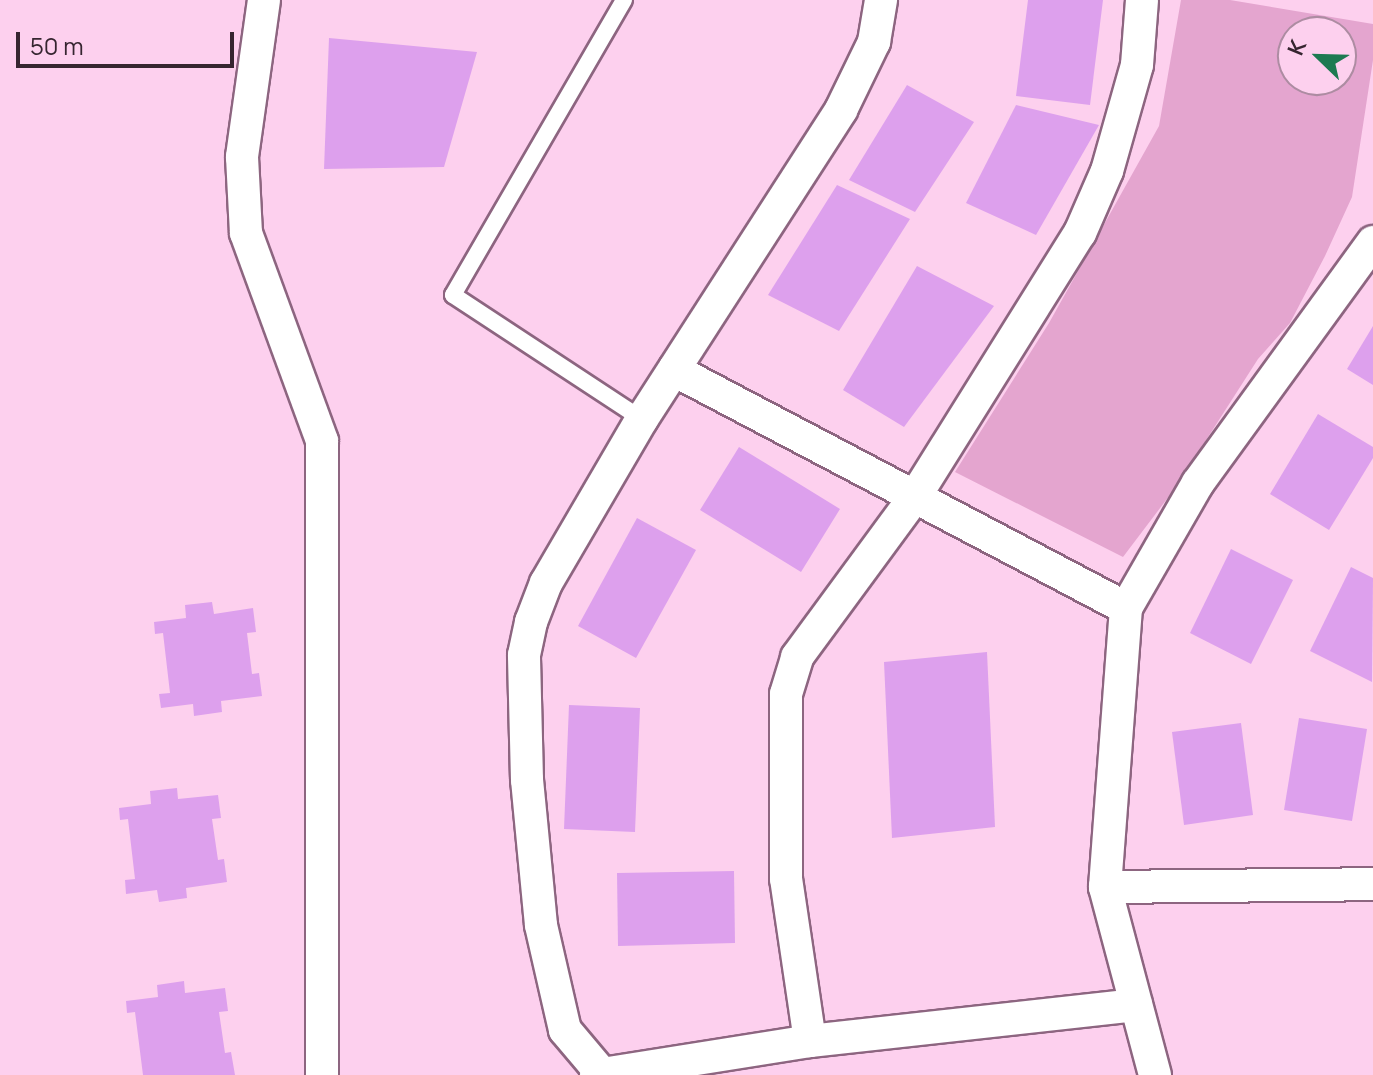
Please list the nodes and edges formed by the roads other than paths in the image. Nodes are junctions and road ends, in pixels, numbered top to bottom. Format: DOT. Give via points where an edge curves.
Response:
graph roads {
  1 [pos="264,0"];
  2 [pos="624,0"];
  3 [pos="881,0"];
  4 [pos="1142,0"];
  5 [pos="1373,244"];
  6 [pos="674,370"];
  7 [pos="642,419"];
  8 [pos="916,495"];
  9 [pos="1126,608"];
  10 [pos="1373,884"];
  11 [pos="1105,887"];
  12 [pos="1136,1005"];
  13 [pos="810,1041"];
  14 [pos="601,1074"];
  15 [pos="322,1075"];
  16 [pos="1155,1075"];
  1 -- 15 [label="street" via="242,157 246,233 322,441"];
  2 -- 7 [label="lane" via="453,295"];
  3 -- 6 [label="street" via="874,42 841,110"];
  4 -- 8 [label="street" via="1137,65 1107,171 1080,233"];
  5 -- 9 [label="street" via="1198,483"];
  6 -- 7 [label="street"];
  6 -- 8 [label="street"];
  7 -- 14 [label="street" via="546,583 524,655 527,780 541,925 565,1030"];
  8 -- 9 [label="street"];
  8 -- 13 [label="street" via="797,657 786,694 786,879"];
  9 -- 11 [label="street"];
  10 -- 11 [label="street"];
  11 -- 12 [label="street"];
  12 -- 13 [label="street"];
  12 -- 16 [label="street"];
  13 -- 14 [label="street"];
}
